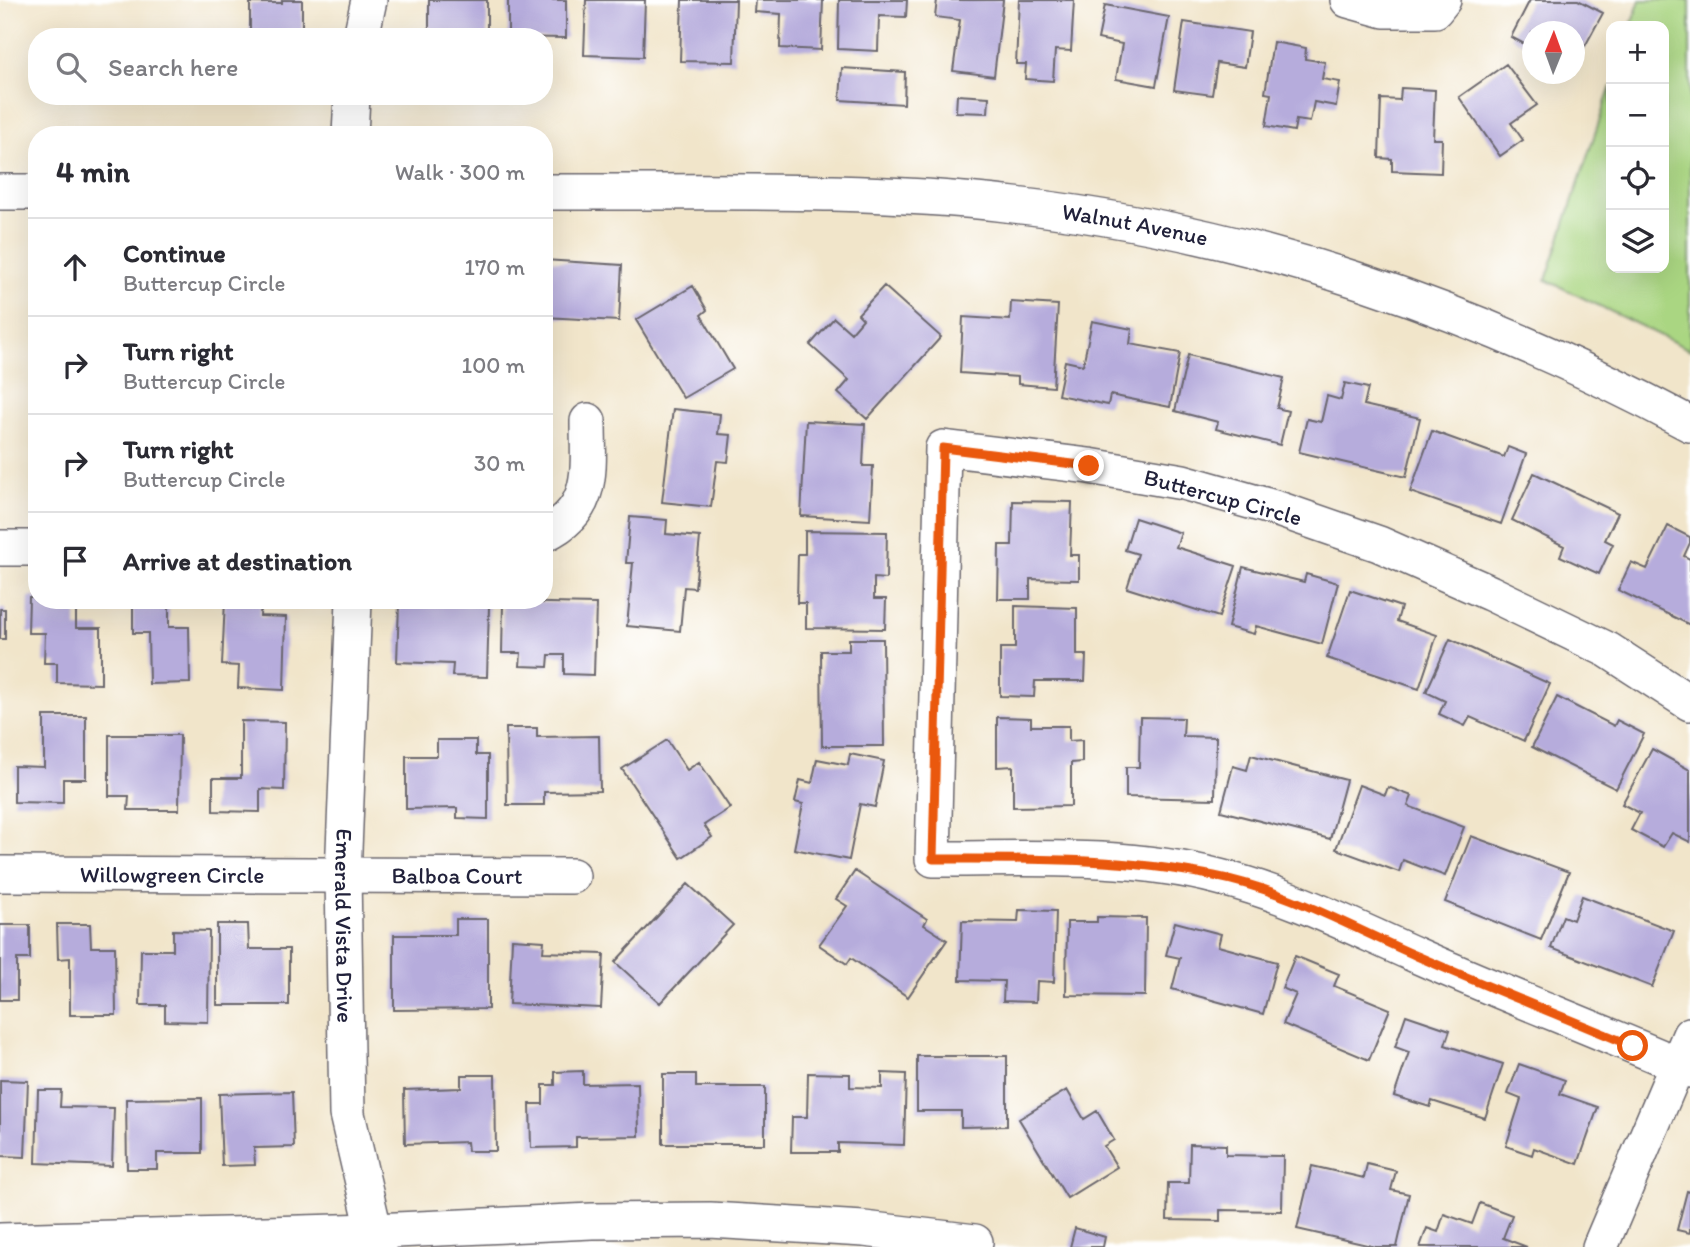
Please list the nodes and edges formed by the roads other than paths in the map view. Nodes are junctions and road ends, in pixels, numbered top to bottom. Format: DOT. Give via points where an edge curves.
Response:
graph roads {
  1 [pos="369,0"];
  2 [pos="1348,0"];
  3 [pos="1439,5"];
  4 [pos="362,28"];
  5 [pos="351,105"];
  6 [pos="350,126"];
  7 [pos="0,192"];
  8 [pos="28,192"];
  9 [pos="553,192"];
  10 [pos="588,421"];
  11 [pos="1690,424"];
  12 [pos="553,530"];
  13 [pos="0,548"];
  14 [pos="28,548"];
  15 [pos="354,609"];
  16 [pos="1690,703"];
  17 [pos="0,874"];
  18 [pos="343,876"];
  19 [pos="572,876"];
  20 [pos="1686,1056"];
  21 [pos="376,1239"];
  22 [pos="0,1241"];
  23 [pos="975,1242"];
  24 [pos="1600,1247"];
  1 -- 4 [label="street"];
  2 -- 3 [label="street" via="1384,10"];
  5 -- 6 [label="street"];
  7 -- 8 [label="street"];
  9 -- 11 [label="street, Walnut Avenue" via="920,197 1015,205 1171,230 1324,269 1415,298 1532,345"];
  10 -- 12 [label="street" via="586,488 571,515"];
  13 -- 14 [label="street"];
  15 -- 18 [label="street, Emerald Vista Drive"];
  16 -- 20 [label="street, Buttercup Circle" via="1608,650 1490,593 1379,544 1278,509 1183,482 943,448 933,859 1089,859 1216,876 1275,893 1416,955"];
  17 -- 18 [label="street, Willowgreen Circle"];
  18 -- 19 [label="street, Balboa Court"];
  18 -- 21 [label="street, Emerald Vista Drive" via="347,1114"];
  20 -- 24 [label="street"];
  21 -- 22 [label="street"];
  21 -- 23 [label="street" via="592,1221 710,1220 864,1229"];
}
